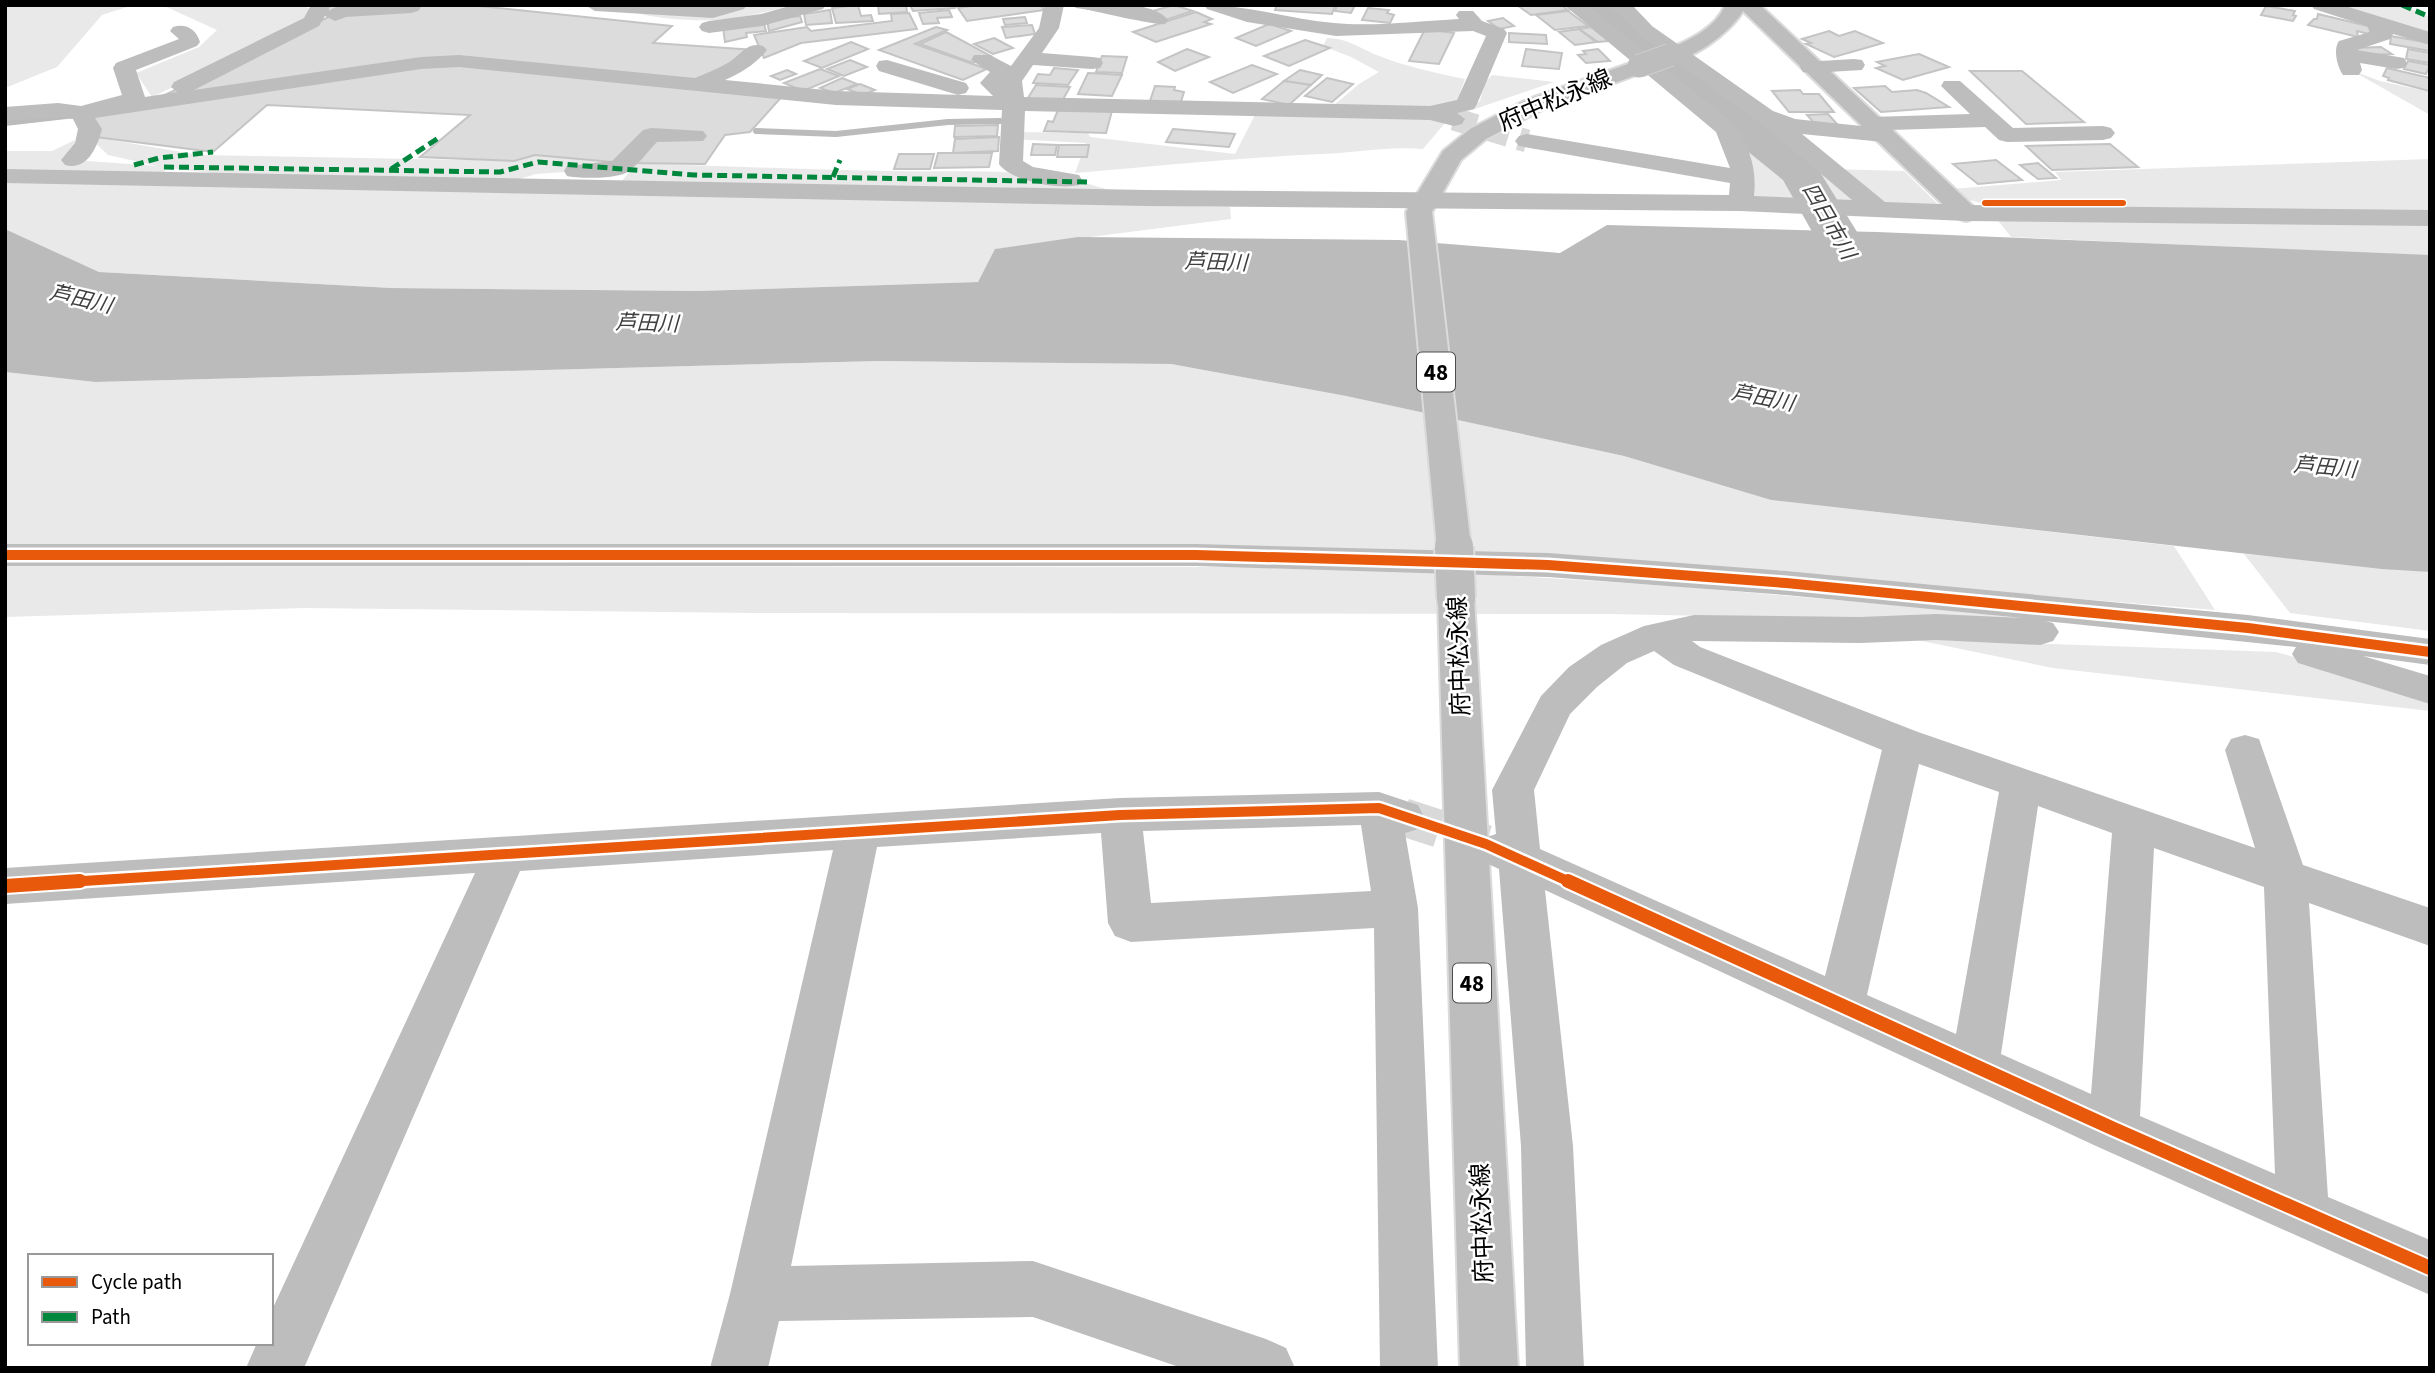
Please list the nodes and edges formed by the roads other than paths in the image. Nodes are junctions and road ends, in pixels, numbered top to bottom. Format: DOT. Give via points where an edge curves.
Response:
graph roads {
  1 [pos="595,5"];
  2 [pos="737,5"];
  3 [pos="816,5"];
  4 [pos="1054,5"];
  5 [pos="1092,5"];
  6 [pos="1458,5"];
  7 [pos="1574,5"];
  8 [pos="1613,5"];
  9 [pos="1735,5"];
  10 [pos="1748,5"];
  11 [pos="411,7"];
  12 [pos="1122,7"];
  13 [pos="2312,9"];
  14 [pos="332,13"];
  15 [pos="1257,13"];
  16 [pos="1216,14"];
  17 [pos="1158,20"];
  18 [pos="2380,24"];
  19 [pos="1475,25"];
  20 [pos="709,27"];
  21 [pos="180,31"];
  22 [pos="2430,39"];
  23 [pos="756,50"];
  24 [pos="1673,54"];
  25 [pos="1027,58"];
  26 [pos="982,60"];
  27 [pos="2396,63"];
  28 [pos="1092,64"];
  29 [pos="1854,65"];
  30 [pos="887,66"];
  31 [pos="1811,67"];
  32 [pos="300,69"];
  33 [pos="244,81"];
  34 [pos="699,84"];
  35 [pos="1952,86"];
  36 [pos="1349,91"];
  37 [pos="148,103"];
  38 [pos="1014,103"];
  39 [pos="1321,112"];
  40 [pos="81,113"];
  41 [pos="1430,113"];
  42 [pos="5,114"];
  43 [pos="1764,115"];
  44 [pos="1454,119"];
  45 [pos="1991,120"];
  46 [pos="1877,130"];
  47 [pos="2103,133"];
  48 [pos="695,136"];
  49 [pos="1527,141"];
  50 [pos="73,160"];
  51 [pos="5,165"];
  52 [pos="5,176"];
  53 [pos="164,179"];
  54 [pos="499,186"];
  55 [pos="1743,191"];
  56 [pos="1146,198"];
  57 [pos="2123,203"];
  58 [pos="1423,206"];
  59 [pos="2430,206"];
  60 [pos="1871,210"];
  61 [pos="1966,213"];
  62 [pos="2332,213"];
  63 [pos="2430,218"];
  64 [pos="5,555"];
  65 [pos="2248,628"];
  66 [pos="1657,635"];
  67 [pos="2430,652"];
  68 [pos="2430,690"];
  69 [pos="1904,743"];
  70 [pos="2245,750"];
  71 [pos="2021,783"];
  72 [pos="1120,815"];
  73 [pos="2134,825"];
  74 [pos="859,831"];
  75 [pos="1503,851"];
  76 [pos="506,854"];
  77 [pos="2285,875"];
  78 [pos="5,886"];
  79 [pos="1396,908"];
  80 [pos="2430,927"];
  81 [pos="1842,1006"];
  82 [pos="1975,1065"];
  83 [pos="2114,1129"];
  84 [pos="2303,1211"];
  85 [pos="2430,1268"];
  86 [pos="758,1294"];
  87 [pos="275,1368"];
  88 [pos="739,1368"];
  89 [pos="1266,1368"];
  90 [pos="1409,1368"];
  91 [pos="1489,1368"];
  92 [pos="1555,1368"];
  1 -- 2 [label="street" via="713,12"];
  3 -- 20 [label="street" via="762,20"];
  4 -- 25 [label="street" via="1049,27"];
  5 -- 12 [label="street"];
  6 -- 19 [label="street"];
  7 -- 55 [label="street" via="1726,128 1740,151"];
  8 -- 24 [label="street" via="1627,11"];
  9 -- 24 [label="street, 府中松永線" via="1720,26"];
  10 -- 31 [label="street"];
  11 -- 14 [label="street"];
  12 -- 17 [label="street"];
  13 -- 18 [label="street"];
  14 -- 37 [label="street"];
  15 -- 16 [label="street"];
  15 -- 19 [label="street" via="1347,22"];
  18 -- 22 [label="street"];
  18 -- 27 [label="street" via="2376,27 2383,35 2346,45 2348,62"];
  19 -- 41 [label="street" via="1497,33 1466,104"];
  21 -- 40 [label="street" via="190,42 124,68 134,98"];
  23 -- 34 [label="street" via="735,68"];
  24 -- 43 [label="street"];
  24 -- 58 [label="street, 府中松永線, bridge" via="1534,105 1478,134 1451,156"];
  25 -- 28 [label="street"];
  25 -- 38 [label="street" via="1011,81"];
  26 -- 38 [label="street" via="1004,71 991,83"];
  29 -- 31 [label="street"];
  30 -- 38 [label="street"];
  31 -- 46 [label="street"];
  32 -- 33 [label="street"];
  33 -- 34 [label="street" via="459,61"];
  33 -- 37 [label="street"];
  34 -- 38 [label="street" via="836,98"];
  35 -- 45 [label="street"];
  36 -- 39 [label="street"];
  37 -- 40 [label="street"];
  38 -- 39 [label="street"];
  38 -- 56 [label="street" via="1011,164 1026,173 1148,191"];
  39 -- 41 [label="street"];
  40 -- 42 [label="street"];
  40 -- 50 [label="street" via="90,128 86,144"];
  41 -- 44 [label="street"];
  43 -- 46 [label="street" via="1791,125"];
  43 -- 60 [label="street"];
  45 -- 46 [label="street"];
  45 -- 47 [label="street" via="2007,135"];
  46 -- 61 [label="street"];
  48 -- 54 [label="street" via="651,135 619,168 529,175"];
  49 -- 55 [label="street"];
  50 -- 51 [label="street"];
  50 -- 53 [label="street" via="170,168"];
  52 -- 53 [label="street"];
  53 -- 54 [label="street"];
  54 -- 56 [label="street"];
  55 -- 58 [label="street"];
  55 -- 60 [label="street"];
  56 -- 58 [label="street"];
  57 -- 62 [label="street"];
  58 -- 91 [label="street, 府中松永線 / 48, bridge" via="1453,540"];
  59 -- 62 [label="street"];
  60 -- 61 [label="street"];
  61 -- 62 [label="street"];
  62 -- 63 [label="street"];
  64 -- 65 [label="street" via="1321,557 1548,565 1768,581"];
  65 -- 66 [label="street" via="2232,640 1936,627 1694,628"];
  65 -- 67 [label="street"];
  65 -- 68 [label="street" via="2321,659"];
  66 -- 69 [label="street" via="1687,656"];
  66 -- 75 [label="street" via="1615,654 1583,677 1555,706 1513,790"];
  69 -- 71 [label="street"];
  69 -- 81 [label="street"];
  70 -- 77 [label="street"];
  71 -- 73 [label="street"];
  71 -- 82 [label="street"];
  72 -- 74 [label="street"];
  72 -- 79 [label="street" via="1391,812"];
  72 -- 79 [label="street" via="1131,923"];
  73 -- 77 [label="street"];
  73 -- 83 [label="street"];
  74 -- 76 [label="street"];
  74 -- 86 [label="street"];
  75 -- 81 [label="street"];
  75 -- 92 [label="street" via="1547,1146"];
  76 -- 78 [label="street"];
  76 -- 87 [label="street"];
  77 -- 80 [label="street"];
  77 -- 84 [label="street"];
  79 -- 90 [label="street"];
  81 -- 82 [label="street"];
  82 -- 83 [label="street"];
  83 -- 84 [label="street"];
  84 -- 85 [label="street"];
  86 -- 88 [label="street"];
  86 -- 89 [label="street" via="1033,1289"];
}
